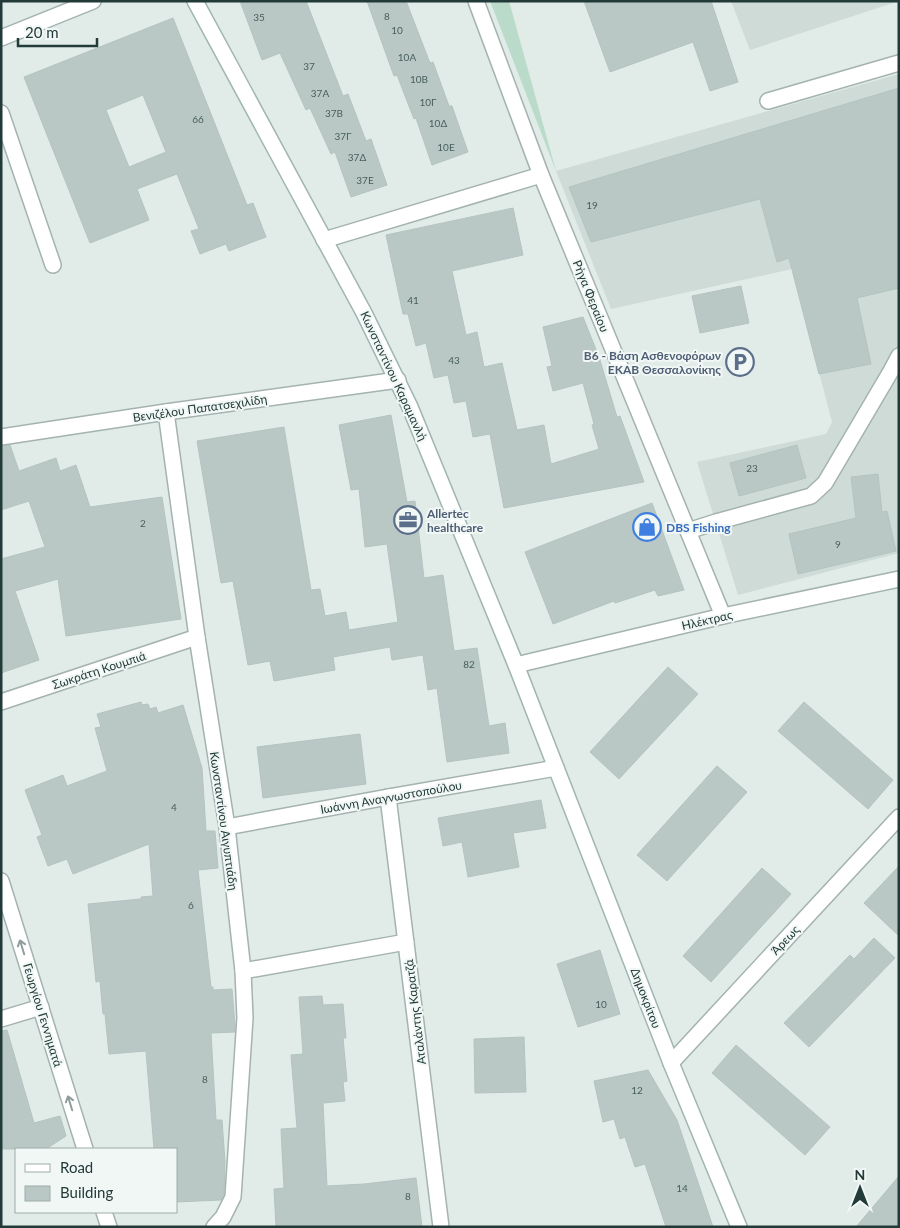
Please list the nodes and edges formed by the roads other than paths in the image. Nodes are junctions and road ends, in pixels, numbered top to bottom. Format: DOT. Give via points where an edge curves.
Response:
graph roads {
  1 [pos="93,1"];
  2 [pos="195,1"];
  3 [pos="476,1"];
  4 [pos="1,38"];
  5 [pos="899,63"];
  6 [pos="768,101"];
  7 [pos="1,113"];
  8 [pos="541,175"];
  9 [pos="324,240"];
  10 [pos="53,265"];
  11 [pos="899,356"];
  12 [pos="398,380"];
  13 [pos="166,412"];
  14 [pos="1,437"];
  15 [pos="688,531"];
  16 [pos="899,579"];
  17 [pos="723,616"];
  18 [pos="197,638"];
  19 [pos="516,665"];
  20 [pos="1,702"];
  21 [pos="556,768"];
  22 [pos="388,797"];
  23 [pos="899,817"];
  24 [pos="227,827"];
  25 [pos="1,880"];
  26 [pos="406,942"];
  27 [pos="244,971"];
  28 [pos="41,1007"];
  29 [pos="1,1019"];
  30 [pos="671,1063"];
  31 [pos="85,1148"];
  32 [pos="104,1213"];
  33 [pos="109,1227"];
  34 [pos="214,1227"];
  35 [pos="441,1227"];
  36 [pos="739,1227"];
  1 -- 4 [label="street"];
  2 -- 9 [label="street, Κωνσταντίνου Καραμανλή"];
  3 -- 8 [label="street, Ρήγα Φεραίου"];
  5 -- 6 [label="street"];
  7 -- 10 [label="street"];
  8 -- 9 [label="street"];
  8 -- 15 [label="street, Ρήγα Φεραίου"];
  9 -- 12 [label="street, Κωνσταντίνου Καραμανλή"];
  11 -- 15 [label="street" via="825,483 811,496"];
  12 -- 13 [label="street, Βενιζέλου Παπατσεχιλίδη"];
  12 -- 19 [label="street, Κωνσταντίνου Καραμανλή"];
  13 -- 14 [label="street, Βενιζέλου Παπατσεχιλίδη"];
  13 -- 18 [label="street, Κωνσταντίνου Αιγυπτιάδη"];
  15 -- 17 [label="street, Ρήγα Φεραίου"];
  16 -- 17 [label="street, Ηλέκτρας"];
  17 -- 19 [label="street, Ηλέκτρας"];
  18 -- 20 [label="street, Σωκράτη Κουμπιά"];
  18 -- 24 [label="street, Κωνσταντίνου Αιγυπτιάδη"];
  19 -- 21 [label="street, Κωνσταντίνου Καραμανλή"];
  21 -- 22 [label="street, Ιωάννη Αναγνωστοπούλου"];
  21 -- 30 [label="street, Δημοκρίτου"];
  22 -- 24 [label="street, Ιωάννη Αναγνωστοπούλου"];
  22 -- 26 [label="street, Αταλάντης Καρατζά"];
  23 -- 30 [label="street, Άρεως"];
  24 -- 27 [label="street, Κωνσταντίνου Αιγυπτιάδη"];
  28 -- 25 [label="street, Γεωργίου Γεννηματά, one-way"];
  26 -- 27 [label="street"];
  26 -- 35 [label="street, Αταλάντης Καρατζά"];
  27 -- 34 [label="street, Κωνσταντίνου Αιγυπτιάδη" via="246,1018 234,1197"];
  28 -- 29 [label="street"];
  31 -- 28 [label="street, Γεωργίου Γεννηματά, one-way"];
  30 -- 36 [label="street, Δημοκρίτου"];
  32 -- 33 [label="street"];
}
